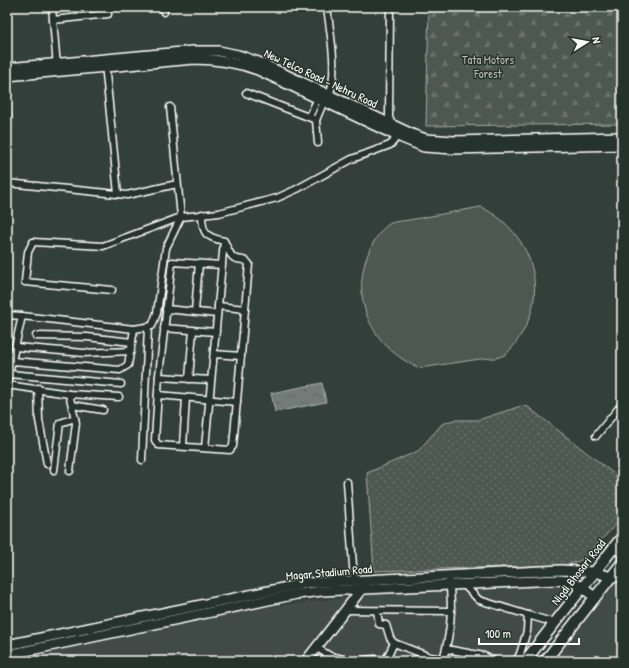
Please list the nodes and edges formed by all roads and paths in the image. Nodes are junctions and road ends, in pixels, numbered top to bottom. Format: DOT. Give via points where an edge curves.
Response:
graph roads {
  1 [pos="52,7"];
  2 [pos="108,7"];
  3 [pos="327,7"];
  4 [pos="390,7"];
  5 [pos="53,20"];
  6 [pos="105,63"];
  7 [pos="57,67"];
  8 [pos="7,68"];
  9 [pos="7,76"];
  10 [pos="246,93"];
  11 [pos="7,98"];
  12 [pos="324,99"];
  13 [pos="170,107"];
  14 [pos="309,117"];
  15 [pos="316,120"];
  16 [pos="392,126"];
  17 [pos="7,133"];
  18 [pos="395,135"];
  19 [pos="622,137"];
  20 [pos="318,143"];
  21 [pos="622,145"];
  22 [pos="7,183"];
  23 [pos="177,184"];
  24 [pos="118,194"];
  25 [pos="202,214"];
  26 [pos="181,217"];
  27 [pos="224,241"];
  28 [pos="199,263"];
  29 [pos="222,265"];
  30 [pos="112,290"];
  31 [pos="218,306"];
  32 [pos="166,308"];
  33 [pos="245,309"];
  34 [pos="195,312"];
  35 [pos="217,314"];
  36 [pos="7,315"];
  37 [pos="22,316"];
  38 [pos="148,328"];
  39 [pos="164,328"];
  40 [pos="134,329"];
  41 [pos="193,330"];
  42 [pos="216,332"];
  43 [pos="36,336"];
  44 [pos="132,342"];
  45 [pos="16,347"];
  46 [pos="130,351"];
  47 [pos="214,354"];
  48 [pos="241,356"];
  49 [pos="13,361"];
  50 [pos="8,374"];
  51 [pos="159,377"];
  52 [pos="189,379"];
  53 [pos="211,380"];
  54 [pos="7,383"];
  55 [pos="121,384"];
  56 [pos="38,388"];
  57 [pos="69,394"];
  58 [pos="158,395"];
  59 [pos="119,397"];
  60 [pos="186,398"];
  61 [pos="209,400"];
  62 [pos="237,402"];
  63 [pos="622,404"];
  64 [pos="72,405"];
  65 [pos="103,410"];
  66 [pos="74,418"];
  67 [pos="596,436"];
  68 [pos="183,446"];
  69 [pos="205,448"];
  70 [pos="142,460"];
  71 [pos="47,464"];
  72 [pos="54,470"];
  73 [pos="70,470"];
  74 [pos="347,482"];
  75 [pos="622,537"];
  76 [pos="618,550"];
  77 [pos="622,563"];
  78 [pos="595,572"];
  79 [pos="622,576"];
  80 [pos="611,577"];
  81 [pos="354,580"];
  82 [pos="369,580"];
  83 [pos="449,580"];
  84 [pos="463,584"];
  85 [pos="582,588"];
  86 [pos="362,589"];
  87 [pos="595,598"];
  88 [pos="346,610"];
  89 [pos="377,611"];
  90 [pos="451,611"];
  91 [pos="528,615"];
  92 [pos="555,623"];
  93 [pos="394,643"];
  94 [pos="7,645"];
  95 [pos="317,648"];
  96 [pos="446,649"];
  97 [pos="7,655"];
  98 [pos="523,659"];
  99 [pos="386,660"];
  100 [pos="443,660"];
  101 [pos="306,661"];
  102 [pos="353,661"];
  103 [pos="394,661"];
  104 [pos="494,661"];
  105 [pos="516,661"];
  106 [pos="545,661"];
  1 -- 5 [label="street"];
  2 -- 5 [label="street" via="108,14"];
  3 -- 12 [label="street" via="333,62"];
  4 -- 16 [label="street" via="389,117"];
  5 -- 7 [label="street"];
  6 -- 7 [label="street, New Telco Road - Nehru Road"];
  6 -- 12 [label="street, New Telco Road - Nehru Road" via="193,51 226,56 261,63"];
  6 -- 24 [label="street"];
  7 -- 8 [label="street, New Telco Road - Nehru Road"];
  7 -- 9 [label="street, New Telco Road - Nehru Road"];
  10 -- 14 [label="street"];
  11 -- 17 [label="street"];
  12 -- 14 [label="street"];
  12 -- 15 [label="street"];
  12 -- 16 [label="street, New Telco Road - Nehru Road"];
  12 -- 18 [label="street, New Telco Road - Nehru Road"];
  13 -- 23 [label="street"];
  14 -- 15 [label="street"];
  15 -- 20 [label="street"];
  16 -- 18 [label="street"];
  16 -- 19 [label="street, New Telco Road - Nehru Road" via="436,141"];
  18 -- 21 [label="street, New Telco Road - Nehru Road" via="435,149"];
  18 -- 25 [label="street" via="390,145 352,159 298,190 247,207"];
  22 -- 24 [label="street"];
  23 -- 24 [label="street" via="127,195"];
  23 -- 26 [label="street"];
  25 -- 26 [label="street"];
  25 -- 27 [label="street" via="202,228 210,238"];
  26 -- 30 [label="street" via="103,246 34,242 28,252 24,282"];
  26 -- 38 [label="street" via="166,248 155,320"];
  27 -- 29 [label="street"];
  27 -- 33 [label="street" via="234,258 248,262"];
  28 -- 29 [label="street"];
  28 -- 32 [label="street" via="172,262"];
  28 -- 34 [label="street"];
  29 -- 31 [label="street"];
  31 -- 33 [label="street"];
  31 -- 35 [label="street"];
  32 -- 34 [label="street"];
  32 -- 39 [label="street"];
  33 -- 48 [label="street"];
  34 -- 35 [label="street"];
  35 -- 42 [label="street"];
  36 -- 37 [label="street"];
  37 -- 40 [label="street"];
  37 -- 45 [label="street"];
  38 -- 40 [label="street"];
  38 -- 70 [label="street"];
  39 -- 41 [label="street"];
  39 -- 51 [label="street"];
  40 -- 44 [label="street"];
  41 -- 42 [label="street"];
  41 -- 52 [label="street"];
  42 -- 47 [label="street"];
  43 -- 44 [label="street" via="87,337"];
  44 -- 46 [label="street"];
  45 -- 46 [label="street" via="84,353"];
  45 -- 49 [label="street"];
  46 -- 49 [label="street" via="128,365 120,370"];
  47 -- 48 [label="street"];
  47 -- 53 [label="street"];
  48 -- 62 [label="street"];
  49 -- 50 [label="street"];
  50 -- 54 [label="street"];
  50 -- 55 [label="street"];
  51 -- 52 [label="street"];
  51 -- 58 [label="street"];
  52 -- 53 [label="street"];
  53 -- 61 [label="street"];
  54 -- 56 [label="street"];
  56 -- 57 [label="street"];
  56 -- 71 [label="street" via="39,420"];
  57 -- 59 [label="street"];
  57 -- 64 [label="street"];
  58 -- 60 [label="street"];
  58 -- 68 [label="street" via="156,443"];
  60 -- 61 [label="street"];
  60 -- 68 [label="street"];
  61 -- 62 [label="street"];
  61 -- 69 [label="street"];
  62 -- 69 [label="street" via="232,448"];
  63 -- 67 [label="street"];
  64 -- 65 [label="street"];
  64 -- 66 [label="street"];
  66 -- 72 [label="street" via="60,423"];
  66 -- 73 [label="street" via="76,423"];
  68 -- 69 [label="street"];
  74 -- 81 [label="street"];
  75 -- 76 [label="main road, Nigdi Bhosari Road"];
  76 -- 78 [label="main road, Nigdi Bhosari Road"];
  77 -- 80 [label="main road"];
  78 -- 80 [label="street, Magar Stadium Road"];
  78 -- 83 [label="street, Magar Stadium Road" via="561,570"];
  78 -- 85 [label="main road, Nigdi Bhosari Road"];
  79 -- 80 [label="street"];
  80 -- 87 [label="main road"];
  81 -- 82 [label="street, Magar Stadium Road"];
  81 -- 94 [label="street, Magar Stadium Road" via="296,585"];
  82 -- 83 [label="street, Magar Stadium Road"];
  82 -- 86 [label="street"];
  83 -- 84 [label="street, Magar Stadium Road"];
  83 -- 86 [label="street, Magar Stadium Road"];
  83 -- 90 [label="street"];
  84 -- 85 [label="street, Magar Stadium Road" via="558,580 572,581"];
  84 -- 91 [label="street" via="479,600"];
  85 -- 87 [label="street, Magar Stadium Road"];
  85 -- 92 [label="main road, Nigdi Bhosari Road"];
  86 -- 88 [label="street"];
  86 -- 97 [label="street, Magar Stadium Road" via="297,594"];
  87 -- 106 [label="main road"];
  88 -- 89 [label="street"];
  88 -- 95 [label="street"];
  89 -- 90 [label="street"];
  89 -- 93 [label="street" via="379,624 386,625"];
  90 -- 96 [label="street"];
  91 -- 92 [label="street"];
  91 -- 98 [label="street"];
  92 -- 98 [label="main road, Nigdi Bhosari Road"];
  93 -- 99 [label="street"];
  93 -- 100 [label="street"];
  95 -- 101 [label="street"];
  95 -- 102 [label="street" via="330,656"];
  96 -- 100 [label="street"];
  96 -- 104 [label="street" via="484,656"];
  98 -- 105 [label="street"];
  99 -- 102 [label="street"];
  99 -- 103 [label="street"];
}
